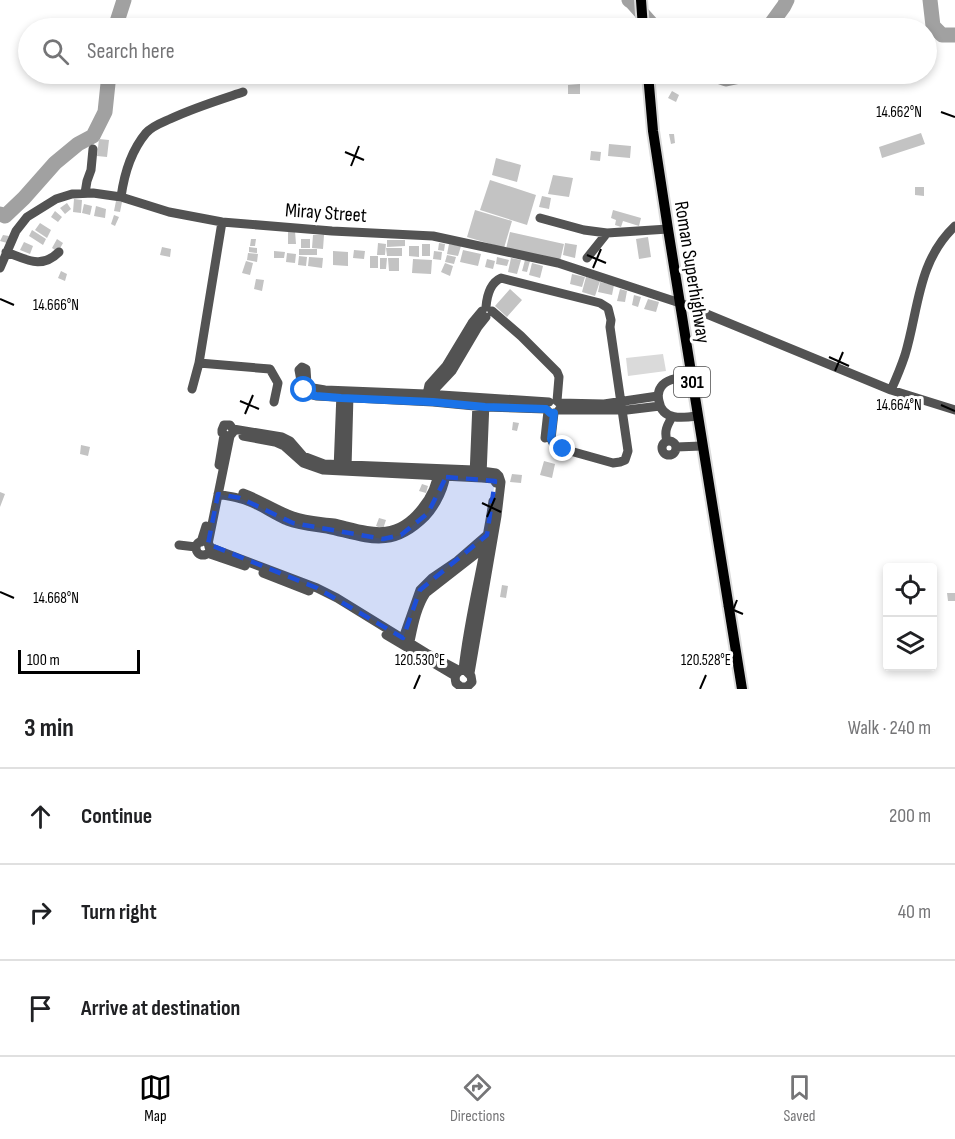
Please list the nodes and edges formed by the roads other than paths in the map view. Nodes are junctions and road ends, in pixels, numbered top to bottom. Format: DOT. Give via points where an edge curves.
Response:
graph roads {
  1 [pos="641,0"];
  2 [pos="642,18"];
  3 [pos="649,84"];
  4 [pos="243,92"];
  5 [pos="93,149"];
  6 [pos="85,193"];
  7 [pos="121,197"];
  8 [pos="540,218"];
  9 [pos="222,222"];
  10 [pos="955,226"];
  11 [pos="668,229"];
  12 [pos="607,233"];
  13 [pos="6,252"];
  14 [pos="59,252"];
  15 [pos="587,258"];
  16 [pos="0,268"];
  17 [pos="680,303"];
  18 [pos="487,313"];
  19 [pos="199,363"];
  20 [pos="691,376"];
  21 [pos="192,389"];
  22 [pos="891,390"];
  23 [pos="345,395"];
  24 [pos="429,398"];
  25 [pos="645,398"];
  26 [pos="659,401"];
  27 [pos="274,402"];
  28 [pos="481,402"];
  29 [pos="553,406"];
  30 [pos="623,406"];
  31 [pos="646,408"];
  32 [pos="955,410"];
  33 [pos="697,416"];
  34 [pos="672,417"];
  35 [pos="702,446"];
  36 [pos="221,467"];
  37 [pos="342,468"];
  38 [pos="442,472"];
  39 [pos="478,474"];
  40 [pos="218,492"];
  41 [pos="488,542"];
  42 [pos="179,545"];
  43 [pos="204,546"];
  44 [pos="406,644"];
  45 [pos="742,689"];
  1 -- 2 [label="main road"];
  3 -- 11 [label="main road, Roman Superhighway / 301"];
  4 -- 7 [label="street" via="189,110 147,132 129,164"];
  5 -- 6 [label="street"];
  6 -- 7 [label="street, Miray Street"];
  6 -- 13 [label="street, Miray Street" via="57,199 27,217"];
  7 -- 9 [label="street, Miray Street" via="169,212"];
  8 -- 12 [label="street"];
  9 -- 17 [label="street, Miray Street" via="433,236 558,263"];
  9 -- 19 [label="street"];
  10 -- 22 [label="street" via="939,243 927,266 905,356"];
  11 -- 12 [label="street"];
  11 -- 17 [label="main road, Roman Superhighway / 301"];
  12 -- 15 [label="street"];
  13 -- 14 [label="street" via="40,262"];
  13 -- 16 [label="street, Miray Street"];
  17 -- 20 [label="main road, Roman Superhighway / 301"];
  17 -- 22 [label="street, Miray Street"];
  18 -- 24 [label="street" via="458,362 444,374"];
  18 -- 29 [label="street" via="519,338 556,377"];
  18 -- 30 [label="street" via="492,285 507,278 608,308"];
  19 -- 21 [label="street"];
  19 -- 27 [label="street" via="270,369 278,382"];
  20 -- 26 [label="street" via="671,380 661,387"];
  20 -- 33 [label="main road, Roman Superhighway / 301"];
  22 -- 32 [label="street, Miray Street"];
  23 -- 23 [label="street" via="309,386 306,369 299,370 302,387 308,394"];
  23 -- 24 [label="street"];
  23 -- 37 [label="street"];
  24 -- 28 [label="street"];
  25 -- 26 [label="street"];
  25 -- 30 [label="street"];
  25 -- 31 [label="street"];
  26 -- 31 [label="street"];
  26 -- 34 [label="street"];
  28 -- 29 [label="street"];
  28 -- 39 [label="street"];
  29 -- 30 [label="street"];
  29 -- 30 [label="street" via="545,440 561,455 613,469 629,465 633,458"];
  30 -- 31 [label="street"];
  33 -- 34 [label="street"];
  33 -- 35 [label="main road, Roman Superhighway / 301"];
  34 -- 35 [label="street" via="666,428 667,441 661,447 665,455 673,455 676,447"];
  35 -- 45 [label="main road, Roman Superhighway / 301"];
  36 -- 37 [label="street" via="230,433 276,439 301,458"];
  36 -- 40 [label="street"];
  36 -- 43 [label="street"];
  37 -- 38 [label="street"];
  38 -- 39 [label="street"];
  38 -- 40 [label="street" via="409,526 393,534 364,535 293,519 241,496"];
  39 -- 41 [label="street" via="498,483"];
  40 -- 43 [label="street"];
  41 -- 44 [label="street" via="443,574 420,598"];
  41 -- 44 [label="street" via="462,673"];
  42 -- 43 [label="street"];
  43 -- 44 [label="street" via="316,591"];
}
